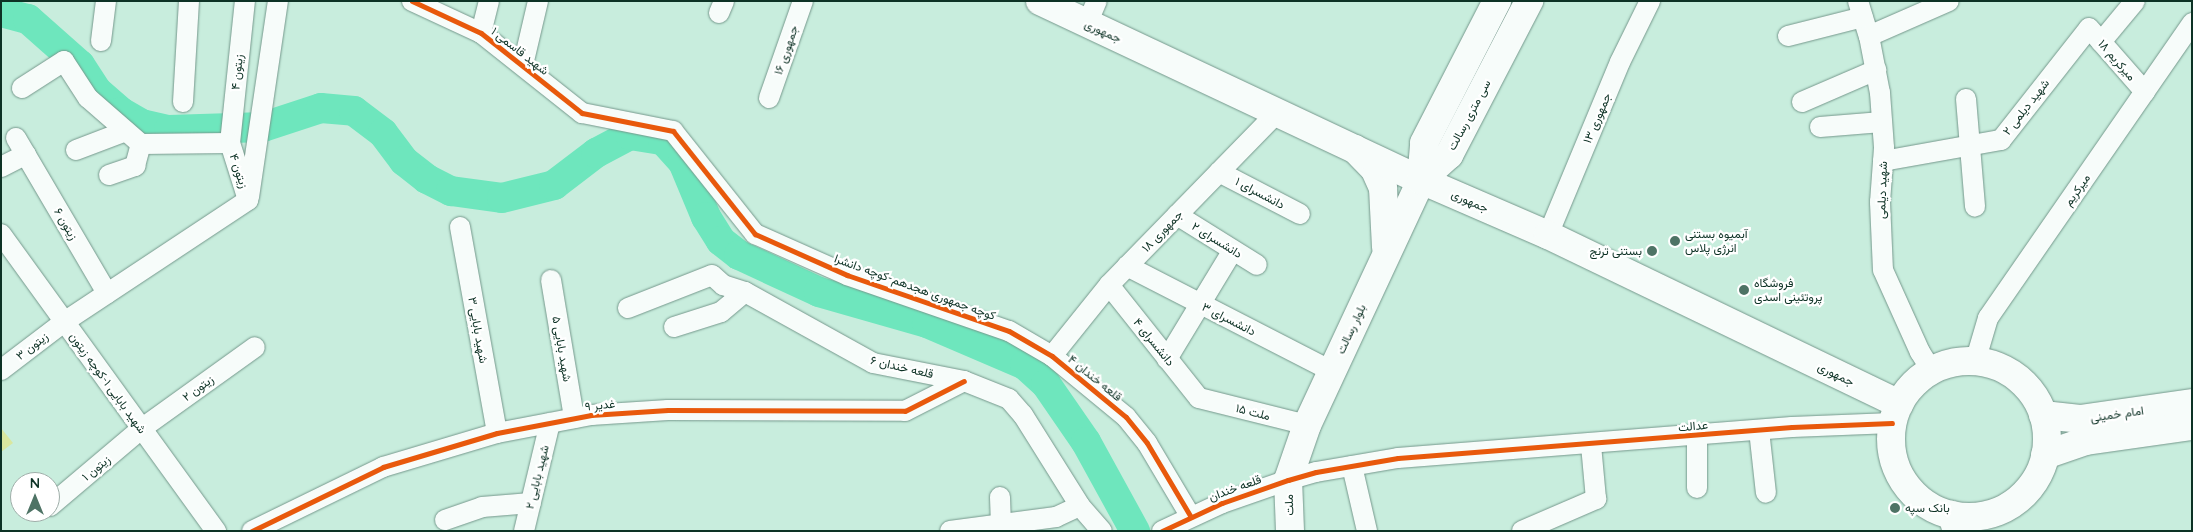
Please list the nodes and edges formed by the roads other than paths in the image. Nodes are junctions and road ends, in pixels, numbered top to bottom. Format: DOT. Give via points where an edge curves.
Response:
graph roads {
  1 [pos="106,1"];
  2 [pos="189,1"];
  3 [pos="245,1"];
  4 [pos="278,1"];
  5 [pos="412,1"];
  6 [pos="489,1"];
  7 [pos="538,1"];
  8 [pos="803,1"];
  9 [pos="1040,1"];
  10 [pos="1498,1"];
  11 [pos="1529,1"];
  12 [pos="1650,1"];
  13 [pos="1949,1"];
  14 [pos="2135,1"];
  15 [pos="438,7"];
  16 [pos="1092,13"];
  17 [pos="1864,18"];
  18 [pos="2192,23"];
  19 [pos="481,34"];
  20 [pos="2095,35"];
  21 [pos="1788,36"];
  22 [pos="101,40"];
  23 [pos="522,65"];
  24 [pos="1876,70"];
  25 [pos="22,88"];
  26 [pos="2145,92"];
  27 [pos="769,98"];
  28 [pos="1966,99"];
  29 [pos="183,102"];
  30 [pos="1802,102"];
  31 [pos="1278,112"];
  32 [pos="582,113"];
  33 [pos="1882,122"];
  34 [pos="1820,127"];
  35 [pos="134,137"];
  36 [pos="230,143"];
  37 [pos="1971,145"];
  38 [pos="1355,149"];
  39 [pos="76,150"];
  40 [pos="1883,160"];
  41 [pos="1,166"];
  42 [pos="1220,172"];
  43 [pos="109,176"];
  44 [pos="1421,180"];
  45 [pos="248,200"];
  46 [pos="1975,207"];
  47 [pos="1300,214"];
  48 [pos="1177,215"];
  49 [pos="460,227"];
  50 [pos="1,234"];
  51 [pos="1548,236"];
  52 [pos="1233,250"];
  53 [pos="1386,255"];
  54 [pos="1257,265"];
  55 [pos="1127,266"];
  56 [pos="551,280"];
  57 [pos="1108,285"];
  58 [pos="745,292"];
  59 [pos="107,293"];
  60 [pos="1200,305"];
  61 [pos="628,308"];
  62 [pos="64,322"];
  63 [pos="674,327"];
  64 [pos="255,347"];
  65 [pos="1052,356"];
  66 [pos="1167,359"];
  67 [pos="1975,362"];
  68 [pos="1,370"];
  69 [pos="1331,371"];
  70 [pos="1932,371"];
  71 [pos="964,380"];
  72 [pos="1199,398"];
  73 [pos="2192,404"];
  74 [pos="1896,414"];
  75 [pos="2043,415"];
  76 [pos="574,418"];
  77 [pos="550,423"];
  78 [pos="1307,425"];
  79 [pos="2192,426"];
  80 [pos="142,429"];
  81 [pos="1759,430"];
  82 [pos="497,433"];
  83 [pos="1697,436"];
  84 [pos="1591,445"];
  85 [pos="2045,456"];
  86 [pos="1352,466"];
  87 [pos="1288,480"];
  88 [pos="1696,488"];
  89 [pos="1766,493"];
  90 [pos="1000,497"];
  91 [pos="60,498"];
  92 [pos="531,503"];
  93 [pos="1080,506"];
  94 [pos="1191,517"];
  95 [pos="445,520"];
  96 [pos="1955,523"];
  97 [pos="1001,524"];
  98 [pos="216,531"];
  99 [pos="252,531"];
  100 [pos="524,531"];
  101 [pos="950,531"];
  102 [pos="1102,531"];
  103 [pos="1162,531"];
  104 [pos="1290,531"];
  105 [pos="1367,531"];
  106 [pos="1522,531"];
  1 -- 22 [label="street"];
  2 -- 29 [label="street"];
  3 -- 36 [label="street, زیتون ۴"];
  4 -- 45 [label="street"];
  5 -- 15 [label="street, ۱ شهید قاسمی"];
  6 -- 19 [label="street"];
  7 -- 23 [label="street"];
  8 -- 27 [label="street, ۱۶ جمهوری"];
  9 -- 16 [label="main road, جمهوری"];
  10 -- 44 [label="main road" via="1424,143"];
  11 -- 44 [label="main road, سی متری رسالت" via="1449,155"];
  12 -- 51 [label="street, ۱۳ جمهوری" via="1620,62"];
  13 -- 17 [label="street"];
  14 -- 20 [label="street, ۲ شهید دیلمی"];
  15 -- 19 [label="street, ۱ شهید قاسمی"];
  16 -- 31 [label="main road, جمهوری"];
  17 -- 21 [label="street"];
  17 -- 24 [label="street, شهید دیلمی"];
  18 -- 26 [label="street, میرکریم"];
  19 -- 23 [label="street, ۱ شهید قاسمی"];
  20 -- 26 [label="street, ۱۸ میرکریم"];
  20 -- 37 [label="street, ۲ شهید دیلمی" via="2001,140"];
  23 -- 32 [label="street, ۱ شهید قاسمی"];
  24 -- 30 [label="street"];
  24 -- 33 [label="street, شهید دیلمی"];
  25 -- 35 [label="street" via="64,61 88,98"];
  26 -- 67 [label="street, میرکریم" via="1988,318"];
  28 -- 37 [label="street"];
  31 -- 38 [label="main road, جمهوری"];
  31 -- 42 [label="street, جمهوری ۱۸"];
  32 -- 65 [label="street, کوچه جمهوری هجدهم-کوچه دانشرا" via="673,131 755,234 848,275 1009,331"];
  33 -- 34 [label="street"];
  33 -- 40 [label="street, شهید دیلمی"];
  35 -- 36 [label="street, ۴ زیتون"];
  35 -- 39 [label="street"];
  35 -- 43 [label="street" via="135,166"];
  36 -- 45 [label="street, ۴ زیتون"];
  37 -- 40 [label="street, ۲ شهید دیلمی"];
  37 -- 46 [label="street"];
  38 -- 44 [label="main road, جمهوری"];
  38 -- 53 [label="main road" via="1376,170 1383,188"];
  40 -- 70 [label="street, شهید دیلمی" via="1880,202 1883,270 1920,352"];
  41 -- 59 [label="street, ۶ زیتون" via="21,146"];
  42 -- 47 [label="street, ۱ دانشسرای"];
  42 -- 48 [label="street, جمهوری ۱۸"];
  44 -- 51 [label="main road, جمهوری"];
  44 -- 53 [label="main road, بلوار رسالت"];
  45 -- 59 [label="street, ۴ زیتون"];
  48 -- 52 [label="street, ۲ دانشسرای"];
  48 -- 55 [label="street, جمهوری ۱۸"];
  49 -- 82 [label="street, ۳ شهید بابایی"];
  50 -- 62 [label="street, شهید بابایی ۱-کوچه زیتون"];
  51 -- 74 [label="main road, جمهوری"];
  52 -- 54 [label="street, ۲ دانشسرای"];
  52 -- 60 [label="street"];
  53 -- 69 [label="main road, بلوار رسالت"];
  55 -- 57 [label="street, جمهوری ۱۸"];
  55 -- 60 [label="street, ۳ دانشسرای"];
  56 -- 76 [label="street, ۵ شهید بابایی"];
  57 -- 65 [label="street, جمهوری ۱۸"];
  57 -- 66 [label="street, ۴ دانشسرای"];
  58 -- 61 [label="street, ۶ قلعه خندان" via="723,285 712,275"];
  58 -- 63 [label="street" via="721,312"];
  58 -- 71 [label="street, ۶ قلعه خندان" via="874,362"];
  59 -- 62 [label="street, ۴ زیتون"];
  60 -- 66 [label="street"];
  60 -- 69 [label="street, ۳ دانشسرای"];
  62 -- 68 [label="street, ۳ زیتون"];
  62 -- 80 [label="street, شهید بابایی ۱-کوچه زیتون"];
  64 -- 80 [label="street, ۲ زیتون"];
  65 -- 94 [label="street, ۴ قلعه خندان" via="1126,417 1147,443"];
  66 -- 72 [label="street, ۴ دانشسرای"];
  67 -- 70 [label="main road" via="1944,365"];
  67 -- 75 [label="main road" via="2004,370 2021,381"];
  69 -- 78 [label="main road, بلوار رسالت"];
  70 -- 74 [label="main road" via="1910,387"];
  71 -- 76 [label="street, غدیر ۹" via="905,411 668,410"];
  71 -- 93 [label="street, ۶ قلعه خندان" via="1009,399 1023,415"];
  72 -- 78 [label="street, ۱۵ ملت"];
  73 -- 75 [label="main road, امام خمینی" via="2080,419"];
  74 -- 81 [label="street, عدالت"];
  74 -- 96 [label="main road" via="1893,457 1903,482 1916,497"];
  75 -- 85 [label="main road" via="2047,435"];
  76 -- 77 [label="street, غدیر ۹"];
  77 -- 82 [label="street, غدیر ۹"];
  77 -- 92 [label="street, ۲ شهید بابایی"];
  78 -- 87 [label="main road, بلوار رسالت"];
  79 -- 85 [label="main road, امام خمینی" via="2086,440"];
  80 -- 91 [label="street, ۱ زیتون"];
  80 -- 98 [label="street, شهید بابایی ۱-کوچه زیتون"];
  81 -- 83 [label="street, عدالت"];
  81 -- 89 [label="street"];
  82 -- 99 [label="street, غدیر ۹" via="383,467"];
  83 -- 84 [label="street, عدالت"];
  83 -- 88 [label="street"];
  84 -- 86 [label="street, عدالت" via="1398,458"];
  84 -- 106 [label="street" via="1596,499"];
  85 -- 96 [label="main road" via="2027,491 2011,504"];
  86 -- 87 [label="street, عدالت"];
  86 -- 105 [label="street"];
  87 -- 94 [label="street, قلعه خندان" via="1222,502"];
  87 -- 104 [label="main road, ملت"];
  90 -- 97 [label="street"];
  92 -- 95 [label="street" via="482,507"];
  92 -- 100 [label="street, ۲ شهید بابایی"];
  93 -- 97 [label="street" via="1056,517"];
  93 -- 102 [label="street, ۶ قلعه خندان"];
  94 -- 103 [label="street, قلعه خندان"];
  97 -- 101 [label="street"];
}
